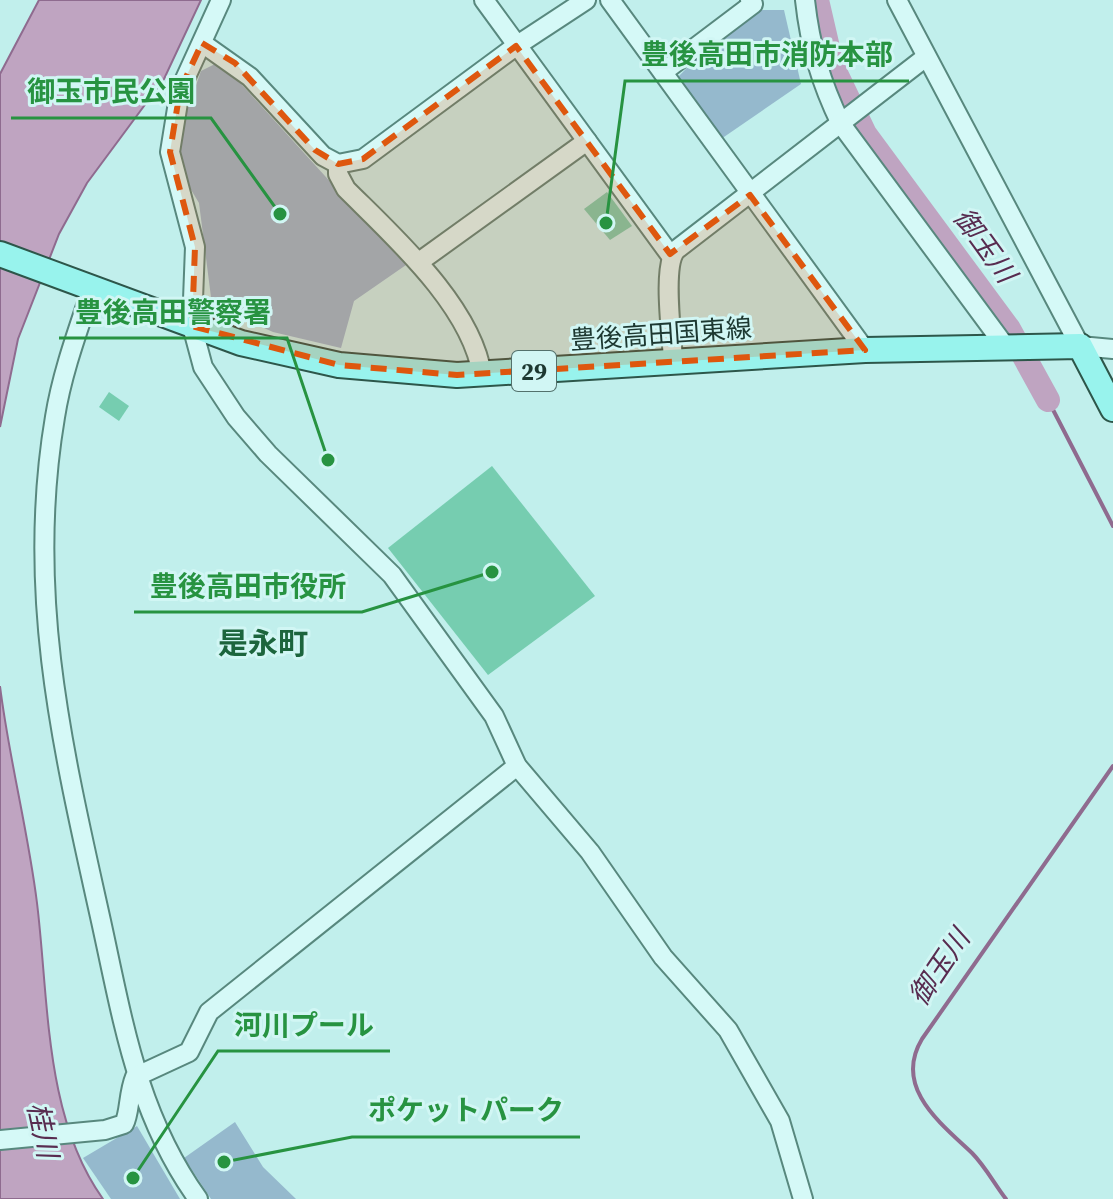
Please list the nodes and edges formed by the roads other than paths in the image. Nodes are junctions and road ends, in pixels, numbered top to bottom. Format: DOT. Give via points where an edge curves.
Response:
graph roads {
  1 [pos="221,0"];
  2 [pos="484,0"];
  3 [pos="586,0"];
  4 [pos="610,0"];
  5 [pos="750,0"];
  6 [pos="805,0"];
  7 [pos="897,0"];
  8 [pos="202,43"];
  9 [pos="516,46"];
  10 [pos="926,57"];
  11 [pos="663,72"];
  12 [pos="841,124"];
  13 [pos="587,141"];
  14 [pos="338,164"];
  15 [pos="750,195"];
  16 [pos="0,254"];
  17 [pos="671,256"];
  18 [pos="419,262"];
  19 [pos="83,285"];
  20 [pos="192,326"];
  21 [pos="1013,345"];
  22 [pos="1080,346"];
  23 [pos="1113,349"];
  24 [pos="865,350"];
  25 [pos="673,360"];
  26 [pos="482,375"];
  27 [pos="1113,409"];
  28 [pos="517,766"];
  29 [pos="135,1077"];
  30 [pos="0,1140"];
  31 [pos="198,1199"];
  32 [pos="803,1199"];
  1 -- 8 [label="street"];
  2 -- 9 [label="street"];
  3 -- 9 [label="street"];
  4 -- 11 [label="street"];
  5 -- 11 [label="street" via="753,4"];
  6 -- 12 [label="street" via="822,86"];
  7 -- 10 [label="street"];
  8 -- 14 [label="street" via="235,63 315,150"];
  8 -- 20 [label="street" via="180,90 170,152 195,247"];
  9 -- 13 [label="street"];
  9 -- 14 [label="street" via="363,159"];
  10 -- 12 [label="street"];
  10 -- 22 [label="street"];
  11 -- 15 [label="street"];
  12 -- 15 [label="street"];
  12 -- 21 [label="street"];
  13 -- 17 [label="street"];
  13 -- 18 [label="street"];
  14 -- 18 [label="street" via="346,189"];
  15 -- 17 [label="street"];
  15 -- 24 [label="street"];
  16 -- 19 [label="main road, 豊後高田国東線 / 29"];
  17 -- 25 [label="street"];
  18 -- 26 [label="street" via="479,355"];
  19 -- 20 [label="main road, 豊後高田国東線 / 29"];
  19 -- 29 [label="street" via="48,461 47,641 59,732"];
  20 -- 26 [label="main road, 豊後高田国東線 / 29" via="339,365"];
  20 -- 28 [label="street" via="203,367 236,417 392,575 494,716"];
  21 -- 22 [label="main road, 豊後高田国東線 / 29"];
  21 -- 24 [label="main road, 豊後高田国東線 / 29"];
  22 -- 23 [label="street"];
  22 -- 27 [label="main road"];
  24 -- 25 [label="main road, 豊後高田国東線 / 29"];
  25 -- 26 [label="main road, 豊後高田国東線 / 29"];
  28 -- 29 [label="street" via="209,1012 189,1052"];
  28 -- 32 [label="street" via="590,852 640,928 748,1060 780,1121"];
  29 -- 30 [label="street" via="124,1124"];
  29 -- 31 [label="street" via="171,1162"];
}
